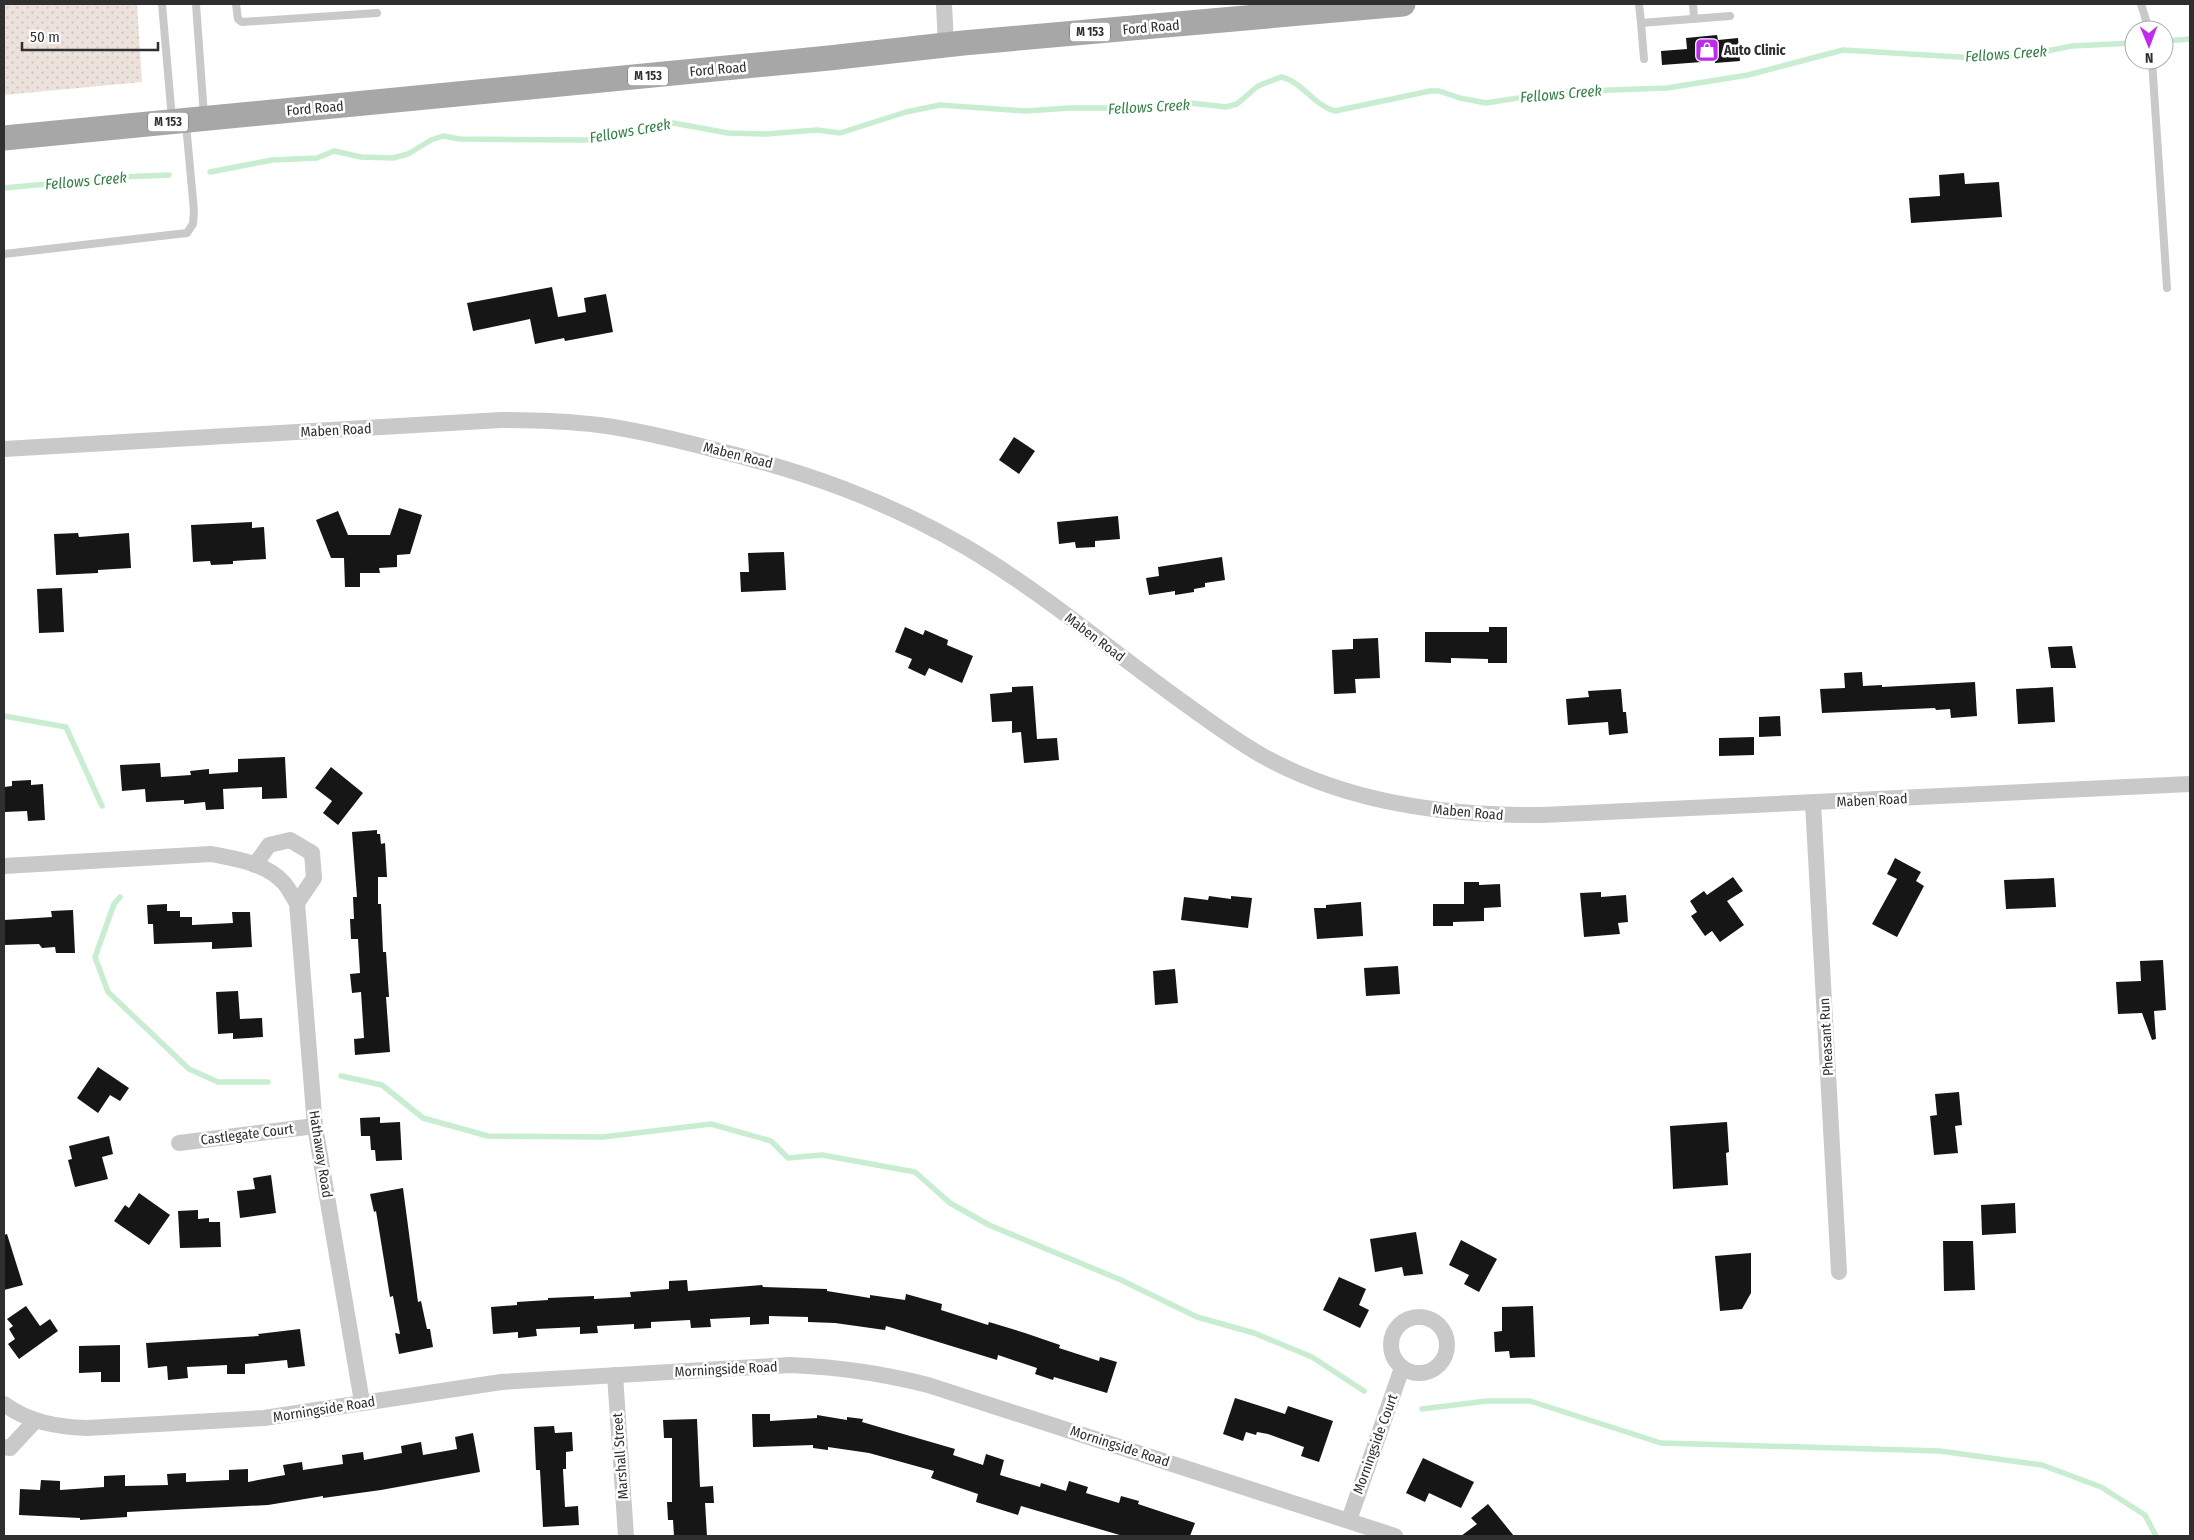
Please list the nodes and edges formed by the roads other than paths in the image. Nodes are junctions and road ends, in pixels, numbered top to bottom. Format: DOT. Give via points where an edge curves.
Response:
graph roads {
  1 [pos="162,4"];
  2 [pos="196,4"];
  3 [pos="236,4"];
  4 [pos="944,4"];
  5 [pos="1402,4"];
  6 [pos="1639,4"];
  7 [pos="1693,4"];
  8 [pos="2141,4"];
  9 [pos="376,12"];
  10 [pos="1730,16"];
  11 [pos="1694,19"];
  12 [pos="2146,20"];
  13 [pos="1641,23"];
  14 [pos="946,45"];
  15 [pos="1644,59"];
  16 [pos="2153,70"];
  17 [pos="188,120"];
  18 [pos="4,138"];
  19 [pos="4,254"];
  20 [pos="2167,288"];
  21 [pos="4,449"];
  22 [pos="2190,784"];
  23 [pos="1813,803"];
  24 [pos="255,865"];
  25 [pos="4,866"];
  26 [pos="297,903"];
  27 [pos="315,1126"];
  28 [pos="179,1143"];
  29 [pos="1838,1272"];
  30 [pos="1402,1368"];
  31 [pos="615,1375"];
  32 [pos="362,1402"];
  33 [pos="4,1404"];
  34 [pos="35,1421"];
  35 [pos="4,1447"];
  36 [pos="1349,1520"];
  37 [pos="626,1536"];
  38 [pos="1395,1536"];
  1 -- 17 [label="lane"];
  2 -- 17 [label="lane"];
  3 -- 9 [label="lane" via="238,19 242,22"];
  4 -- 14 [label="street"];
  5 -- 14 [label="main road, Ford Road / M 153"];
  6 -- 13 [label="lane"];
  7 -- 11 [label="lane"];
  8 -- 12 [label="lane"];
  10 -- 11 [label="lane"];
  11 -- 13 [label="lane"];
  13 -- 15 [label="lane"];
  14 -- 17 [label="main road, Ford Road / M 153"];
  16 -- 20 [label="lane"];
  17 -- 18 [label="main road, Ford Road / M 153"];
  17 -- 19 [label="lane" via="194,211 193,224 187,233"];
  21 -- 23 [label="street, Maben Road" via="501,420 600,425 677,440 780,466 844,487 905,514 1017,580 1236,740 1289,769 1346,791 1424,808 1508,816"];
  22 -- 23 [label="street, Maben Road"];
  23 -- 29 [label="street, Pheasant Run"];
  24 -- 25 [label="street" via="211,854"];
  24 -- 26 [label="street" via="283,883"];
  24 -- 26 [label="street" via="269,845 290,840 312,853 314,878"];
  26 -- 27 [label="street, Hathaway Road"];
  27 -- 28 [label="street, Castlegate Court"];
  27 -- 32 [label="street, Hathaway Road"];
  30 -- 36 [label="street, Morningside Court"];
  31 -- 32 [label="street, Morningside Road" via="473,1385"];
  31 -- 36 [label="street, Morningside Road" via="790,1365 880,1373 928,1385"];
  31 -- 37 [label="street, Marshall Street"];
  32 -- 34 [label="street, Morningside Road" via="264,1418 87,1428 60,1427"];
  33 -- 34 [label="street, Morningside Road"];
  34 -- 35 [label="street" via="10,1448"];
  36 -- 38 [label="street, Morningside Road"];
}
